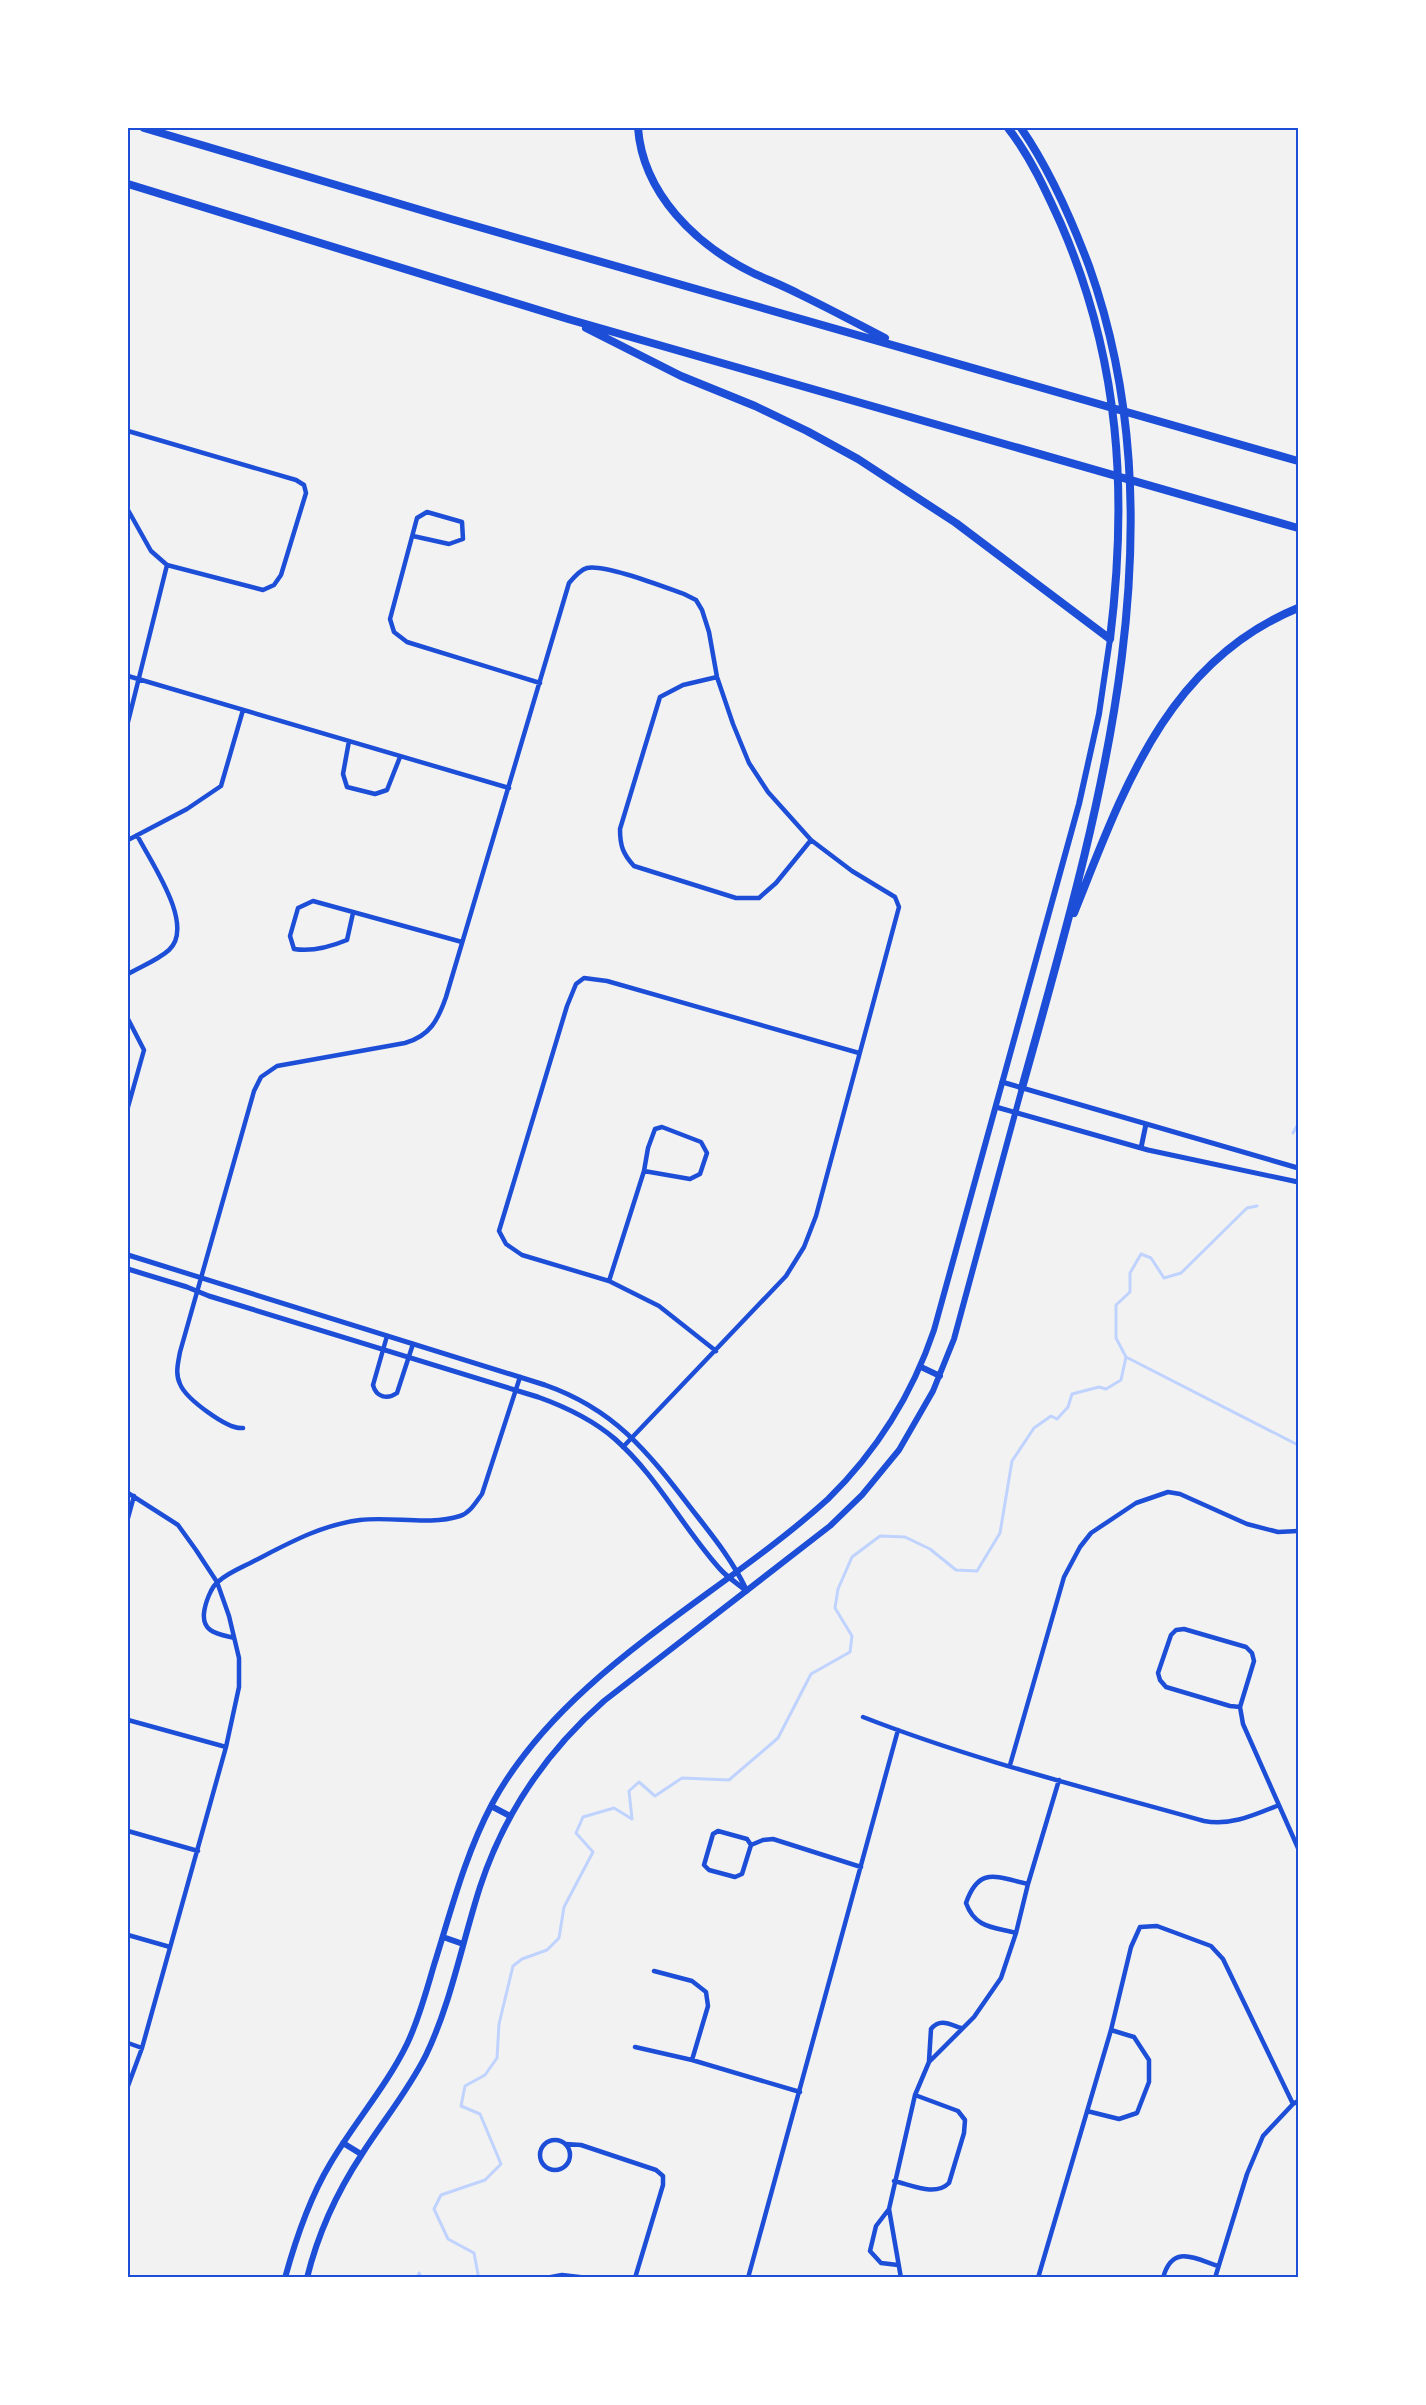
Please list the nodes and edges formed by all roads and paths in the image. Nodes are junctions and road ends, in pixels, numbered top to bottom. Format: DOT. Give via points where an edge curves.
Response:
graph roads {
  1 [pos="144,128"];
  2 [pos="638,128"];
  3 [pos="1008,128"];
  4 [pos="1020,128"];
  5 [pos="128,184"];
  6 [pos="568,319"];
  7 [pos="900,346"];
  8 [pos="128,431"];
  9 [pos="1299,461"];
  10 [pos="128,510"];
  11 [pos="1299,528"];
  12 [pos="413,536"];
  13 [pos="167,565"];
  14 [pos="1299,608"];
  15 [pos="1110,639"];
  16 [pos="128,676"];
  17 [pos="717,677"];
  18 [pos="139,679"];
  19 [pos="540,683"];
  20 [pos="243,710"];
  21 [pos="128,722"];
  22 [pos="349,741"];
  23 [pos="400,757"];
  24 [pos="509,788"];
  25 [pos="136,835"];
  26 [pos="128,840"];
  27 [pos="811,840"];
  28 [pos="353,913"];
  29 [pos="1064,939"];
  30 [pos="462,942"];
  31 [pos="128,974"];
  32 [pos="128,1019"];
  33 [pos="859,1053"];
  34 [pos="1002,1082"];
  35 [pos="1022,1088"];
  36 [pos="130,1094"];
  37 [pos="128,1107"];
  38 [pos="996,1107"];
  39 [pos="1016,1113"];
  40 [pos="1146,1124"];
  41 [pos="1141,1148"];
  42 [pos="1299,1168"];
  43 [pos="644,1171"];
  44 [pos="1299,1182"];
  45 [pos="128,1255"];
  46 [pos="128,1269"];
  47 [pos="201,1278"];
  48 [pos="609,1281"];
  49 [pos="198,1291"];
  50 [pos="387,1336"];
  51 [pos="412,1344"];
  52 [pos="383,1350"];
  53 [pos="716,1351"];
  54 [pos="408,1357"];
  55 [pos="921,1367"];
  56 [pos="940,1376"];
  57 [pos="520,1377"];
  58 [pos="516,1390"];
  59 [pos="243,1428"];
  60 [pos="633,1437"];
  61 [pos="623,1447"];
  62 [pos="128,1493"];
  63 [pos="134,1496"];
  64 [pos="128,1518"];
  65 [pos="1299,1531"];
  66 [pos="737,1571"];
  67 [pos="729,1577"];
  68 [pos="217,1582"];
  69 [pos="747,1591"];
  70 [pos="234,1638"];
  71 [pos="1240,1707"];
  72 [pos="863,1717"];
  73 [pos="128,1720"];
  74 [pos="898,1731"];
  75 [pos="226,1747"];
  76 [pos="1010,1765"];
  77 [pos="1059,1780"];
  78 [pos="1279,1805"];
  79 [pos="491,1806"];
  80 [pos="510,1816"];
  81 [pos="128,1831"];
  82 [pos="751,1845"];
  83 [pos="1299,1848"];
  84 [pos="198,1851"];
  85 [pos="861,1867"];
  86 [pos="1028,1884"];
  87 [pos="1016,1933"];
  88 [pos="128,1935"];
  89 [pos="443,1937"];
  90 [pos="464,1944"];
  91 [pos="170,1947"];
  92 [pos="654,1971"];
  93 [pos="961,2028"];
  94 [pos="1111,2030"];
  95 [pos="128,2043"];
  96 [pos="635,2047"];
  97 [pos="142,2048"];
  98 [pos="692,2060"];
  99 [pos="929,2062"];
  100 [pos="128,2086"];
  101 [pos="800,2092"];
  102 [pos="915,2095"];
  103 [pos="1299,2101"];
  104 [pos="1293,2104"];
  105 [pos="1087,2110"];
  106 [pos="343,2143"];
  107 [pos="566,2144"];
  108 [pos="361,2154"];
  109 [pos="894,2181"];
  110 [pos="889,2210"];
  111 [pos="898,2265"];
  112 [pos="1218,2266"];
  113 [pos="285,2277"];
  114 [pos="307,2277"];
  115 [pos="546,2277"];
  116 [pos="588,2277"];
  117 [pos="635,2277"];
  118 [pos="748,2277"];
  119 [pos="901,2277"];
  120 [pos="1038,2277"];
  121 [pos="1163,2277"];
  122 [pos="1215,2277"];
  1 -- 7 [label="highway"];
  2 -- 7 [label="highway" via="652,179 671,209 698,237 751,272"];
  3 -- 15 [label="highway" via="1048,196 1070,246 1107,370 1117,442 1119,500"];
  4 -- 29 [label="highway" via="1067,213 1101,302 1118,372 1130,466 1130,564 1117,682 1096,801"];
  5 -- 6 [label="highway"];
  6 -- 11 [label="highway"];
  6 -- 15 [label="highway" via="681,376 807,431 865,463 956,523"];
  7 -- 9 [label="highway"];
  8 -- 13 [label="street" via="296,480 306,493 281,575 263,591"];
  10 -- 13 [label="street" via="151,551"];
  12 -- 12 [label="street" via="449,544 463,539 462,522 427,512 417,518"];
  12 -- 19 [label="street" via="390,619 394,632 407,642"];
  13 -- 18 [label="street"];
  14 -- 29 [label="highway" via="1262,625 1220,655 1192,682 1167,715 1112,820"];
  15 -- 34 [label="main road" via="1088,770"];
  16 -- 18 [label="street"];
  17 -- 19 [label="street" via="709,632 696,600 603,568 587,568 569,583"];
  17 -- 27 [label="street" via="749,763 768,792"];
  17 -- 27 [label="street" via="683,685 660,697 620,829 623,854 634,866 736,898 759,898"];
  18 -- 20 [label="street"];
  18 -- 21 [label="street"];
  19 -- 24 [label="street"];
  20 -- 22 [label="street"];
  20 -- 25 [label="street" via="221,786"];
  22 -- 23 [label="street"];
  22 -- 23 [label="street" via="343,774 347,787 375,794 387,789"];
  23 -- 24 [label="street"];
  24 -- 30 [label="street"];
  25 -- 26 [label="street"];
  25 -- 31 [label="street" via="176,908 178,936 169,950"];
  27 -- 33 [label="street" via="895,897 899,907"];
  28 -- 28 [label="street" via="313,901 298,908 290,936 294,949 330,947 347,940"];
  28 -- 30 [label="street"];
  29 -- 35 [label="highway"];
  30 -- 47 [label="street" via="439,1016 421,1037 283,1065 261,1077 252,1096"];
  32 -- 36 [label="street" via="144,1050"];
  33 -- 48 [label="street" via="607,981 584,978 576,984 499,1231 506,1244 522,1255"];
  33 -- 53 [label="street" via="816,1216 804,1247 786,1276"];
  34 -- 35 [label="street"];
  34 -- 38 [label="main road"];
  35 -- 39 [label="main road"];
  35 -- 40 [label="street"];
  36 -- 37 [label="street"];
  38 -- 39 [label="street"];
  38 -- 55 [label="main road"];
  39 -- 41 [label="street"];
  39 -- 56 [label="main road"];
  40 -- 41 [label="street"];
  40 -- 42 [label="street"];
  41 -- 44 [label="street"];
  43 -- 43 [label="street" via="690,1179 700,1174 707,1153 701,1142 662,1127 655,1130"];
  43 -- 48 [label="street"];
  45 -- 47 [label="street"];
  46 -- 49 [label="street"];
  47 -- 49 [label="street"];
  47 -- 50 [label="street"];
  48 -- 53 [label="street" via="659,1306"];
  49 -- 52 [label="street"];
  49 -- 59 [label="street" via="177,1366 179,1384 223,1422"];
  50 -- 51 [label="street"];
  50 -- 52 [label="street"];
  51 -- 54 [label="street"];
  51 -- 57 [label="street"];
  52 -- 54 [label="street"];
  52 -- 54 [label="street" via="373,1385 382,1396 397,1393"];
  53 -- 60 [label="street"];
  54 -- 58 [label="street"];
  55 -- 56 [label="main road"];
  55 -- 66 [label="main road" via="895,1417 856,1470 822,1505"];
  56 -- 69 [label="main road" via="907,1439 862,1495 830,1526"];
  57 -- 58 [label="street"];
  57 -- 60 [label="street" via="582,1400"];
  58 -- 61 [label="street" via="577,1414"];
  58 -- 68 [label="street" via="482,1494 463,1515 444,1520 362,1520 336,1524 310,1533"];
  60 -- 61 [label="street"];
  60 -- 66 [label="street"];
  61 -- 67 [label="street"];
  62 -- 63 [label="street"];
  63 -- 64 [label="street"];
  63 -- 68 [label="street" via="178,1525"];
  65 -- 76 [label="street" via="1278,1532 1246,1524 1168,1492 1136,1503 1091,1533 1064,1577"];
  66 -- 67 [label="main road"];
  66 -- 69 [label="street"];
  67 -- 69 [label="street"];
  67 -- 79 [label="main road" via="616,1664 564,1710 523,1757"];
  68 -- 70 [label="street"];
  68 -- 70 [label="street" via="203,1615 205,1626 212,1633"];
  69 -- 80 [label="main road" via="578,1726 549,1757"];
  70 -- 75 [label="street" via="239,1687"];
  71 -- 71 [label="street" via="1166,1687 1160,1680 1158,1673 1176,1630 1246,1647 1252,1653 1254,1661"];
  71 -- 78 [label="street" via="1243,1724"];
  72 -- 74 [label="street"];
  73 -- 75 [label="street"];
  74 -- 76 [label="street"];
  74 -- 85 [label="street"];
  75 -- 84 [label="street"];
  76 -- 77 [label="street"];
  77 -- 78 [label="street" via="1218,1824"];
  77 -- 86 [label="street"];
  78 -- 83 [label="street"];
  79 -- 80 [label="main road"];
  79 -- 89 [label="main road" via="465,1865"];
  80 -- 90 [label="main road" via="484,1876"];
  81 -- 84 [label="street"];
  82 -- 82 [label="street" via="747,1839 718,1831 713,1834 704,1865 735,1877 742,1874"];
  82 -- 85 [label="street" via="773,1839"];
  84 -- 91 [label="street"];
  85 -- 101 [label="street"];
  86 -- 87 [label="street"];
  86 -- 87 [label="street" via="989,1875 970,1890 966,1903 978,1923"];
  87 -- 93 [label="street" via="1001,1978 974,2017"];
  88 -- 91 [label="street"];
  89 -- 90 [label="main road"];
  89 -- 106 [label="main road" via="409,2040 390,2076"];
  90 -- 108 [label="main road" via="426,2054 409,2086"];
  91 -- 97 [label="street"];
  92 -- 98 [label="street" via="692,1981 706,1992 708,2006"];
  93 -- 99 [label="street"];
  93 -- 99 [label="street" via="942,2022 935,2024 931,2029"];
  94 -- 104 [label="street" via="1131,1947 1140,1927 1156,1926 1211,1946 1223,1959"];
  94 -- 105 [label="street"];
  94 -- 105 [label="street" via="1134,2037 1149,2060 1149,2082 1137,2113 1119,2119"];
  95 -- 97 [label="street"];
  96 -- 98 [label="street"];
  97 -- 100 [label="street"];
  98 -- 101 [label="street"];
  99 -- 102 [label="street"];
  101 -- 118 [label="street"];
  102 -- 109 [label="street"];
  102 -- 109 [label="street" via="958,2111 965,2120 964,2133 949,2182 943,2188 935,2191"];
  103 -- 104 [label="street"];
  104 -- 112 [label="street" via="1263,2136 1246,2174"];
  105 -- 120 [label="street"];
  106 -- 108 [label="main road"];
  106 -- 113 [label="main road" via="311,2201"];
  107 -- 107 [label="street" via="556,2140 546,2143 540,2157 545,2166 555,2170 564,2167 570,2158"];
  107 -- 117 [label="street" via="581,2145 646,2166 663,2176"];
  108 -- 114 [label="main road" via="331,2209"];
  109 -- 110 [label="street"];
  110 -- 111 [label="street"];
  110 -- 111 [label="street" via="876,2226 870,2251 881,2263"];
  111 -- 119 [label="street"];
  112 -- 121 [label="street" via="1185,2255 1172,2259"];
  112 -- 122 [label="street"];
  115 -- 116 [label="street"];
}
